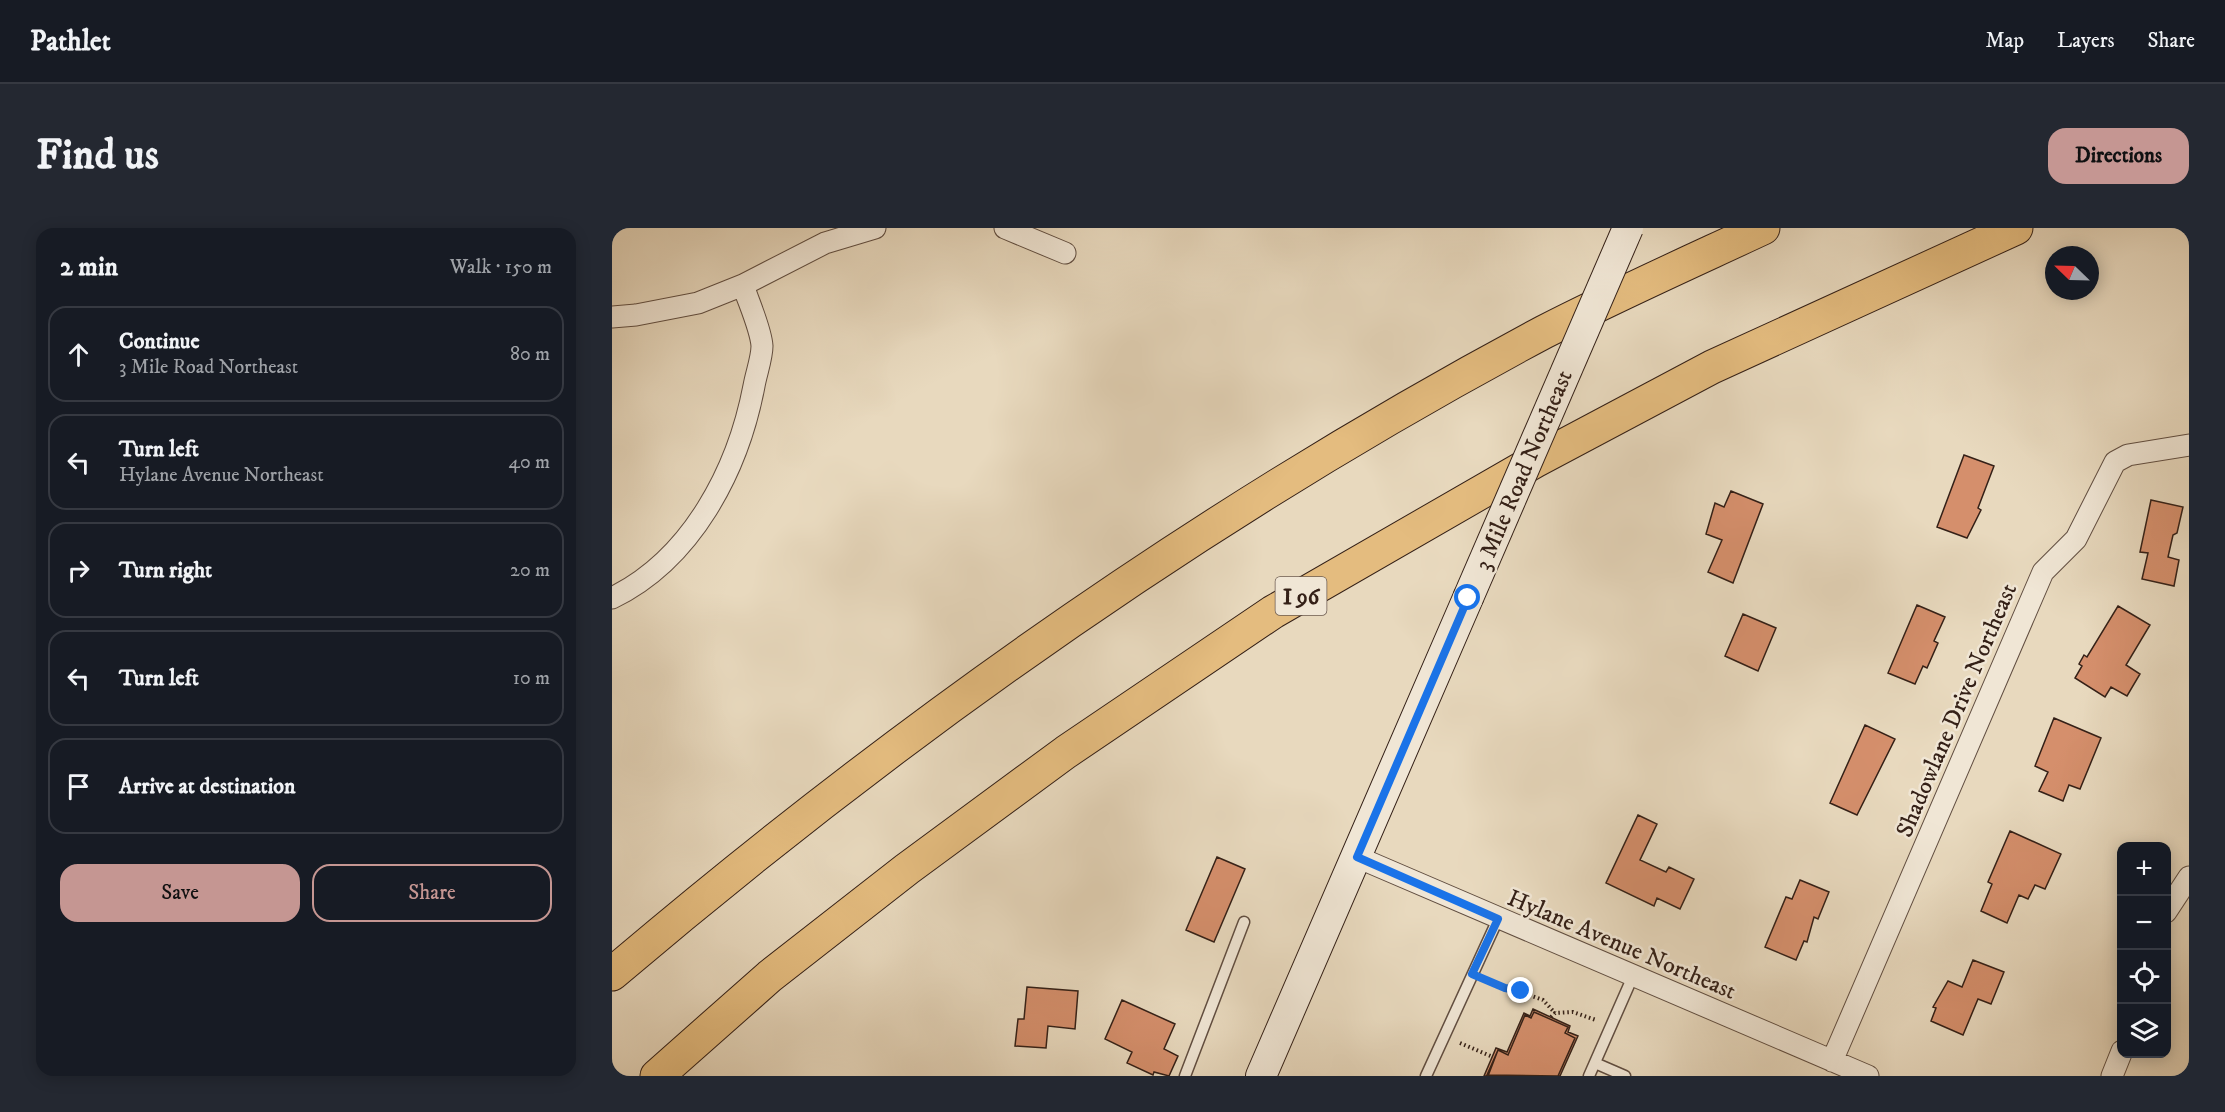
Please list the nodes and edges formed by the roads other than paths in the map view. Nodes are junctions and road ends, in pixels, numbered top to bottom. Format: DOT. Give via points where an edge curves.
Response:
graph roads {
  1 [pos="875,228"];
  2 [pos="1005,228"];
  3 [pos="1628,228"];
  4 [pos="1763,228"];
  5 [pos="2016,228"];
  6 [pos="1065,253"];
  7 [pos="743,285"];
  8 [pos="612,316"];
  9 [pos="2189,445"];
  10 [pos="612,598"];
  11 [pos="1357,857"];
  12 [pos="2189,877"];
  13 [pos="2171,904"];
  14 [pos="1498,919"];
  15 [pos="1244,922"];
  16 [pos="612,974"];
  17 [pos="1633,976"];
  18 [pos="2118,1058"];
  19 [pos="1832,1060"];
  20 [pos="1595,1063"];
  21 [pos="657,1076"];
  22 [pos="1185,1076"];
  23 [pos="1261,1076"];
  24 [pos="1426,1076"];
  25 [pos="1589,1076"];
  26 [pos="1625,1076"];
  27 [pos="1868,1076"];
  28 [pos="2112,1076"];
  1 -- 7 [label="street" via="825,243"];
  2 -- 6 [label="street"];
  3 -- 11 [label="main road, 3 Mile Road Northeast, bridge"];
  4 -- 16 [label="highway" via="1508,352 1348,442 1118,588 979,683 794,822"];
  5 -- 21 [label="highway, I 96" via="1712,367 1535,461 1273,612 1066,752 907,869 770,976"];
  7 -- 8 [label="street" via="698,303"];
  7 -- 10 [label="street" via="762,345 748,420 717,495 670,559"];
  9 -- 19 [label="street, Shadowlane Drive Northeast" via="2128,455 2115,462 2076,539 2043,572"];
  11 -- 14 [label="street, Hylane Avenue Northeast"];
  11 -- 23 [label="main road, 3 Mile Road Northeast"];
  12 -- 13 [label="street"];
  14 -- 17 [label="street, Hylane Avenue Northeast"];
  14 -- 24 [label="lane"];
  15 -- 22 [label="lane"];
  17 -- 19 [label="street, Hylane Avenue Northeast"];
  17 -- 20 [label="lane"];
  18 -- 28 [label="street"];
  19 -- 27 [label="street, Hylane Avenue Northeast"];
  20 -- 25 [label="lane"];
  20 -- 26 [label="lane"];
}
